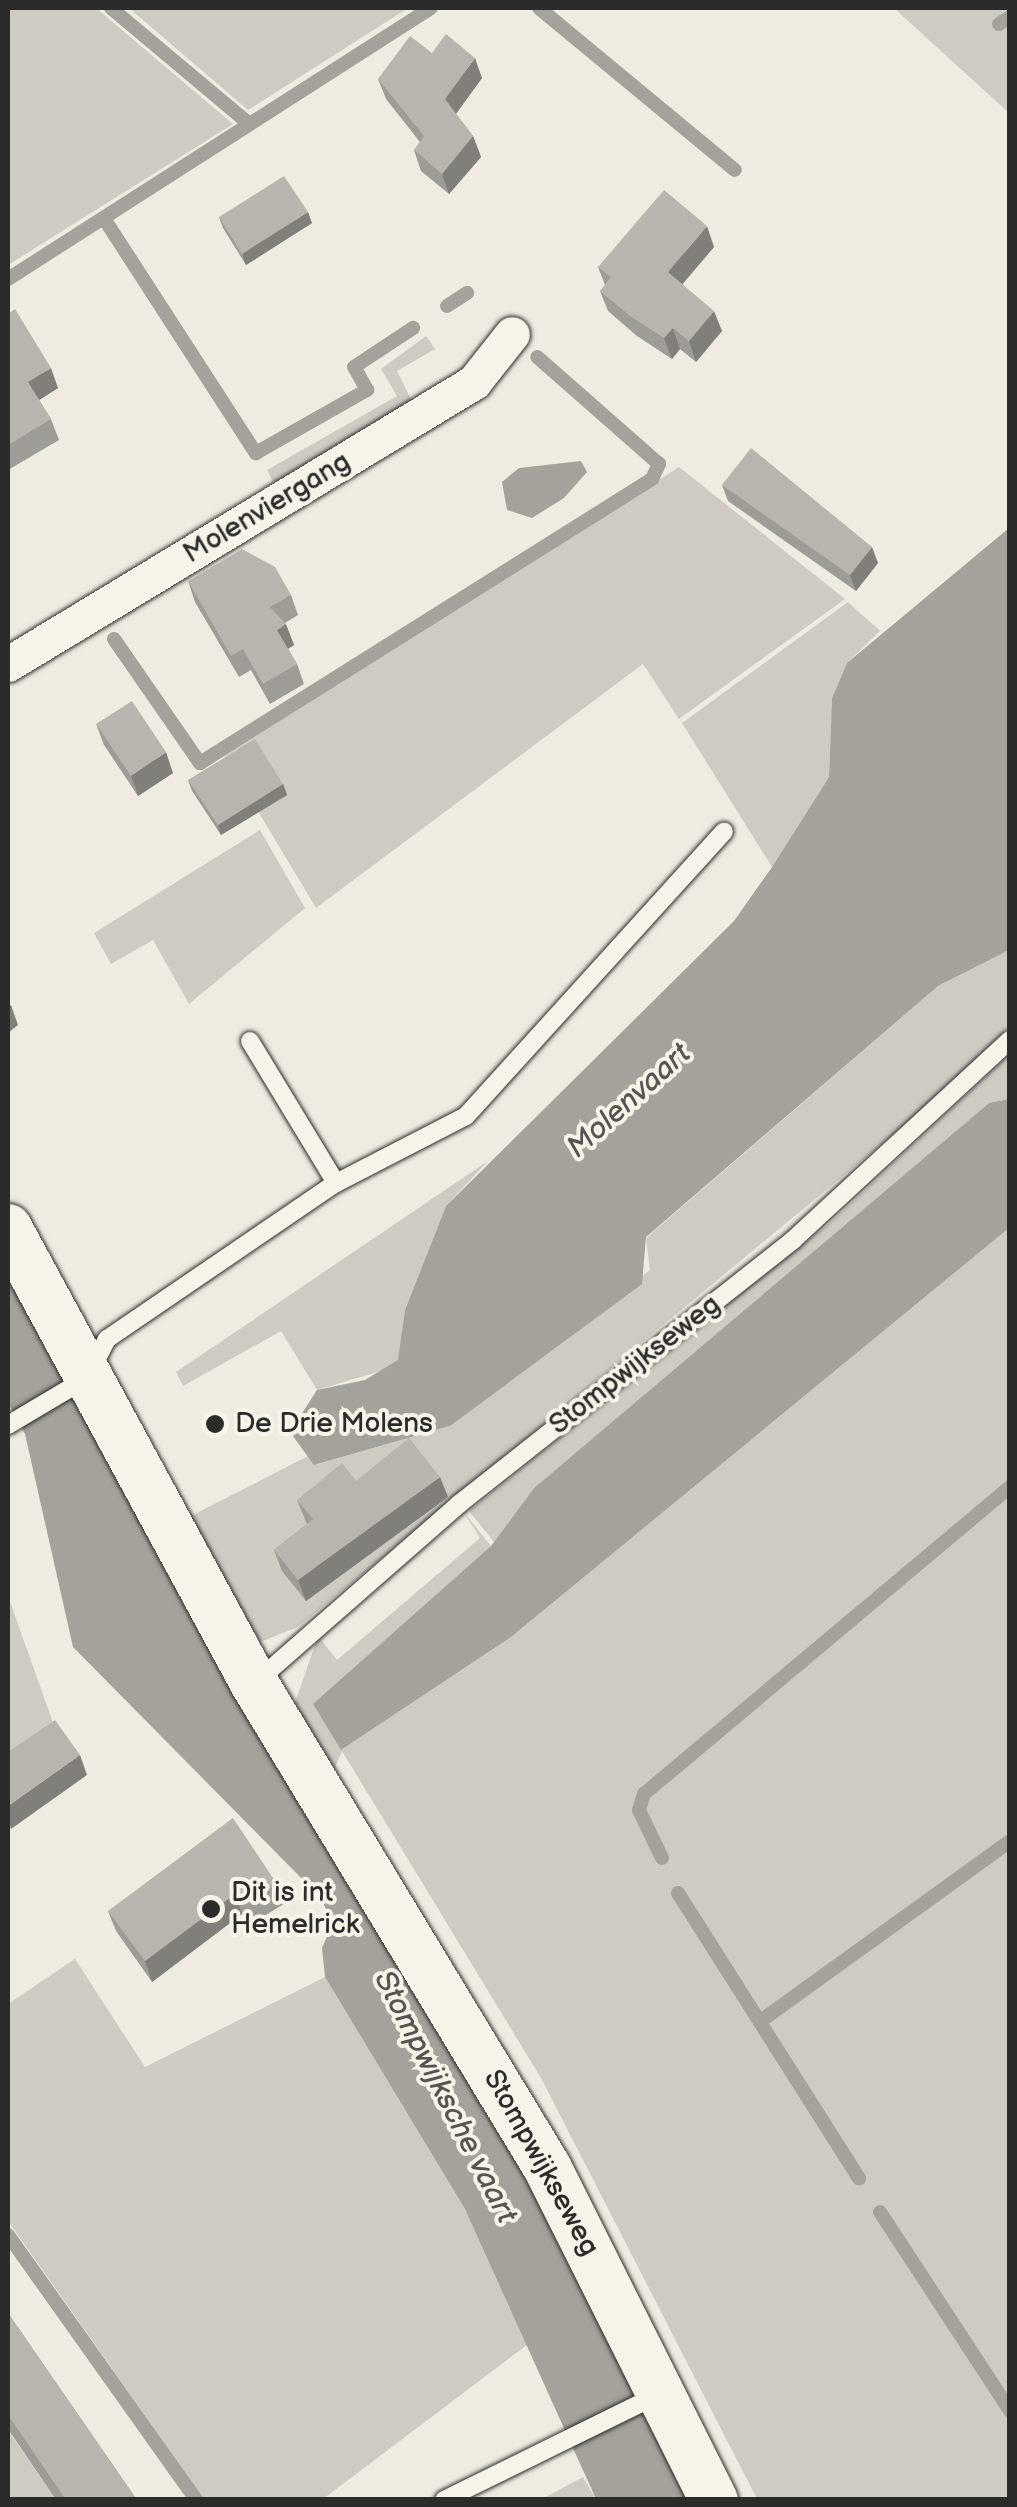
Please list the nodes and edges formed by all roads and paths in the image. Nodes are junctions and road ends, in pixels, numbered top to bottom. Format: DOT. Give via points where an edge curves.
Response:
graph roads {
  1 [pos="512,334"];
  2 [pos="8,664"];
  3 [pos="724,831"];
  4 [pos="1010,1040"];
  5 [pos="250,1041"];
  6 [pos="336,1184"];
  7 [pos="8,1228"];
  8 [pos="80,1382"];
  9 [pos="8,1424"];
  10 [pos="254,1683"];
  11 [pos="655,2397"];
  12 [pos="444,2500"];
  13 [pos="714,2500"];
  1 -- 2 [label="street, Molenviergang" via="474,382"];
  3 -- 6 [label="lane" via="466,1116"];
  4 -- 10 [label="lane, Stompwijkseweg" via="820,1217 459,1504"];
  5 -- 6 [label="lane"];
  6 -- 8 [label="lane" via="107,1339"];
  7 -- 8 [label="street, Stompwijkseweg"];
  8 -- 9 [label="lane"];
  8 -- 10 [label="street, Stompwijkseweg"];
  10 -- 11 [label="street, Stompwijkseweg" via="548,2167"];
  11 -- 12 [label="lane"];
  11 -- 13 [label="street, Stompwijkseweg"];
}
